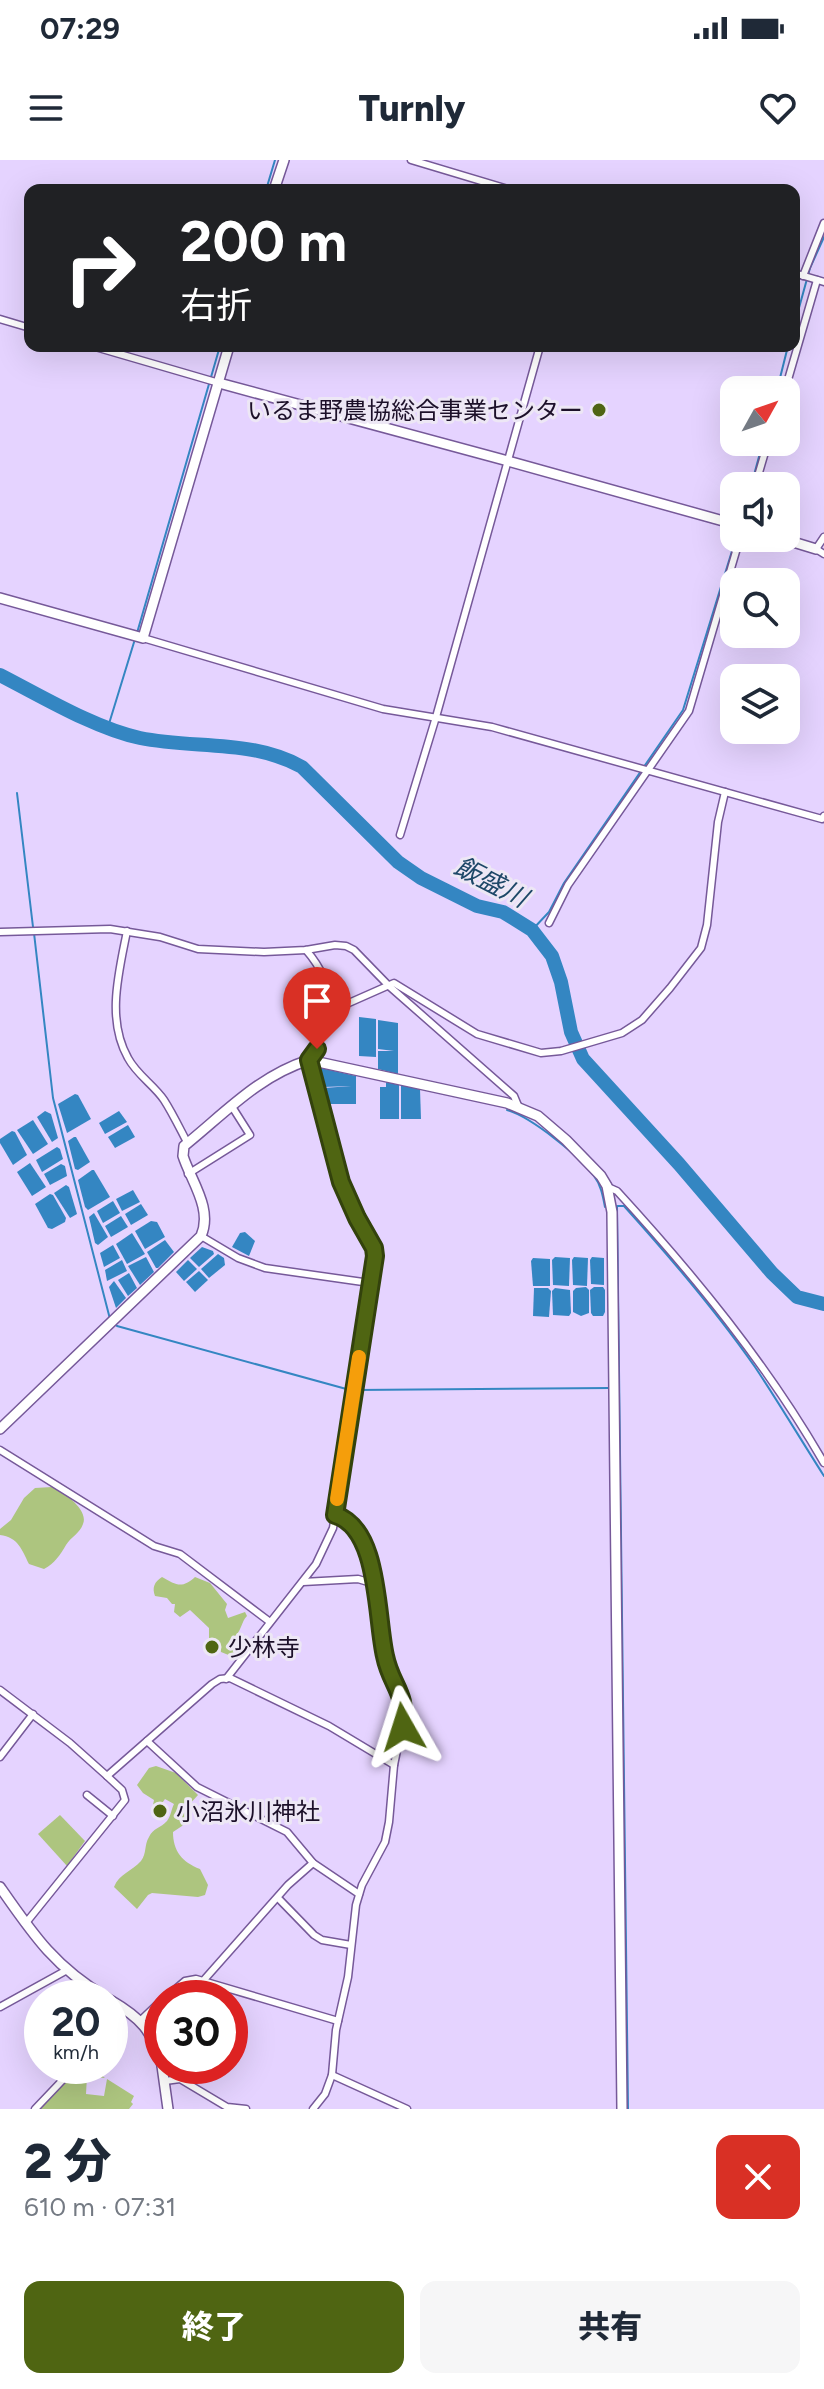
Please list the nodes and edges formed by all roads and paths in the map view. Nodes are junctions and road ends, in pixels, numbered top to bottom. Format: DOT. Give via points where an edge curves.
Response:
graph roads {
  1 [pos="284,160"];
  2 [pos="411,160"];
  3 [pos="276,184"];
  4 [pos="491,184"];
  5 [pos="824,223"];
  6 [pos="800,275"];
  7 [pos="803,276"];
  8 [pos="820,281"];
  9 [pos="0,319"];
  10 [pos="24,326"];
  11 [pos="800,343"];
  12 [pos="112,352"];
  13 [pos="227,352"];
  14 [pos="538,352"];
  15 [pos="797,352"];
  16 [pos="789,376"];
  17 [pos="217,383"];
  18 [pos="508,461"];
  19 [pos="720,520"];
  20 [pos="824,537"];
  21 [pos="800,544"];
  22 [pos="820,551"];
  23 [pos="736,552"];
  24 [pos="0,598"];
  25 [pos="143,638"];
  26 [pos="436,717"];
  27 [pos="648,769"];
  28 [pos="725,792"];
  29 [pos="824,816"];
  30 [pos="400,835"];
  31 [pos="549,923"];
  32 [pos="127,931"];
  33 [pos="0,932"];
  34 [pos="306,950"];
  35 [pos="389,986"];
  36 [pos="333,1010"];
  37 [pos="309,1060"];
  38 [pos="231,1105"];
  39 [pos="519,1108"];
  40 [pos="188,1144"];
  41 [pos="188,1174"];
  42 [pos="607,1186"];
  43 [pos="201,1236"];
  44 [pos="370,1283"];
  45 [pos="0,1429"];
  46 [pos="0,1450"];
  47 [pos="824,1463"];
  48 [pos="335,1515"];
  49 [pos="303,1582"];
  50 [pos="375,1584"];
  51 [pos="270,1622"];
  52 [pos="226,1679"];
  53 [pos="0,1690"];
  54 [pos="33,1714"];
  55 [pos="147,1741"];
  56 [pos="0,1757"];
  57 [pos="394,1765"];
  58 [pos="107,1776"];
  59 [pos="87,1795"];
  60 [pos="113,1816"];
  61 [pos="313,1863"];
  62 [pos="0,1887"];
  63 [pos="359,1894"];
  64 [pos="278,1898"];
  65 [pos="25,1924"];
  66 [pos="351,1945"];
  67 [pos="67,1970"];
  68 [pos="78,1980"];
  69 [pos="204,1980"];
  70 [pos="248,1994"];
  71 [pos="0,2007"];
  72 [pos="128,2012"];
  73 [pos="144,2017"];
  74 [pos="140,2021"];
  75 [pos="338,2021"];
  76 [pos="144,2026"];
  77 [pos="332,2075"];
  78 [pos="59,2084"];
  79 [pos="165,2084"];
  80 [pos="188,2084"];
  81 [pos="35,2109"];
  82 [pos="168,2109"];
  83 [pos="246,2109"];
  84 [pos="313,2109"];
  85 [pos="407,2109"];
  86 [pos="622,2109"];
  1 -- 3 [label="street"];
  2 -- 4 [label="street"];
  5 -- 7 [label="street"];
  6 -- 7 [label="street"];
  7 -- 8 [label="street"];
  8 -- 11 [label="street"];
  9 -- 10 [label="street"];
  12 -- 17 [label="street"];
  13 -- 17 [label="street"];
  14 -- 18 [label="street"];
  15 -- 16 [label="street"];
  17 -- 18 [label="street"];
  17 -- 25 [label="street"];
  18 -- 19 [label="street"];
  18 -- 26 [label="street"];
  20 -- 22 [label="street"];
  21 -- 22 [label="street"];
  23 -- 27 [label="street" via="689,711"];
  24 -- 25 [label="street"];
  25 -- 26 [label="street" via="383,709"];
  26 -- 27 [label="street"];
  26 -- 30 [label="street"];
  27 -- 28 [label="street"];
  27 -- 31 [label="street" via="568,885"];
  28 -- 29 [label="street"];
  28 -- 35 [label="street" via="701,948 642,1020 622,1033 541,1053 477,1034 394,983"];
  32 -- 33 [label="street"];
  32 -- 34 [label="street" via="198,949"];
  32 -- 40 [label="street" via="115,1007 122,1046 137,1072 164,1100"];
  34 -- 35 [label="street" via="346,946"];
  34 -- 36 [label="street" via="324,976"];
  35 -- 36 [label="street"];
  35 -- 39 [label="street" via="514,1096"];
  36 -- 37 [label="street"];
  37 -- 38 [label="street"];
  37 -- 39 [label="street"];
  37 -- 44 [label="street" via="341,1182 374,1248"];
  38 -- 40 [label="street"];
  38 -- 41 [label="street" via="250,1135"];
  39 -- 42 [label="street" via="538,1116 566,1140"];
  40 -- 41 [label="street" via="183,1156"];
  41 -- 43 [label="street" via="205,1212"];
  42 -- 47 [label="street" via="660,1239 724,1318 783,1396"];
  42 -- 86 [label="street" via="612,1212"];
  43 -- 44 [label="street" via="265,1268"];
  43 -- 45 [label="street"];
  44 -- 48 [label="street"];
  46 -- 51 [label="street" via="154,1546 180,1554"];
  48 -- 49 [label="street" via="324,1548"];
  48 -- 50 [label="street" via="354,1527"];
  49 -- 50 [label="street" via="358,1579"];
  49 -- 51 [label="street"];
  50 -- 57 [label="street" via="385,1659 404,1705"];
  51 -- 52 [label="street"];
  52 -- 55 [label="street" via="212,1684"];
  52 -- 57 [label="street" via="329,1726"];
  53 -- 54 [label="street"];
  54 -- 56 [label="street"];
  54 -- 58 [label="street"];
  55 -- 58 [label="street"];
  55 -- 61 [label="street" via="197,1787 287,1832"];
  57 -- 63 [label="street" via="385,1842"];
  58 -- 60 [label="street" via="125,1800"];
  59 -- 60 [label="street"];
  60 -- 65 [label="street"];
  61 -- 63 [label="street"];
  61 -- 64 [label="street"];
  62 -- 65 [label="street"];
  63 -- 66 [label="street"];
  64 -- 66 [label="street" via="314,1935"];
  64 -- 69 [label="street"];
  65 -- 67 [label="street"];
  66 -- 75 [label="street"];
  67 -- 68 [label="street"];
  67 -- 71 [label="street"];
  70 -- 75 [label="street"];
  72 -- 74 [label="street"];
  73 -- 74 [label="street"];
  74 -- 76 [label="street"];
  75 -- 77 [label="street"];
  77 -- 84 [label="street"];
  77 -- 85 [label="street"];
  78 -- 81 [label="street"];
  79 -- 82 [label="street"];
  80 -- 83 [label="street" via="227,2107"];
}
